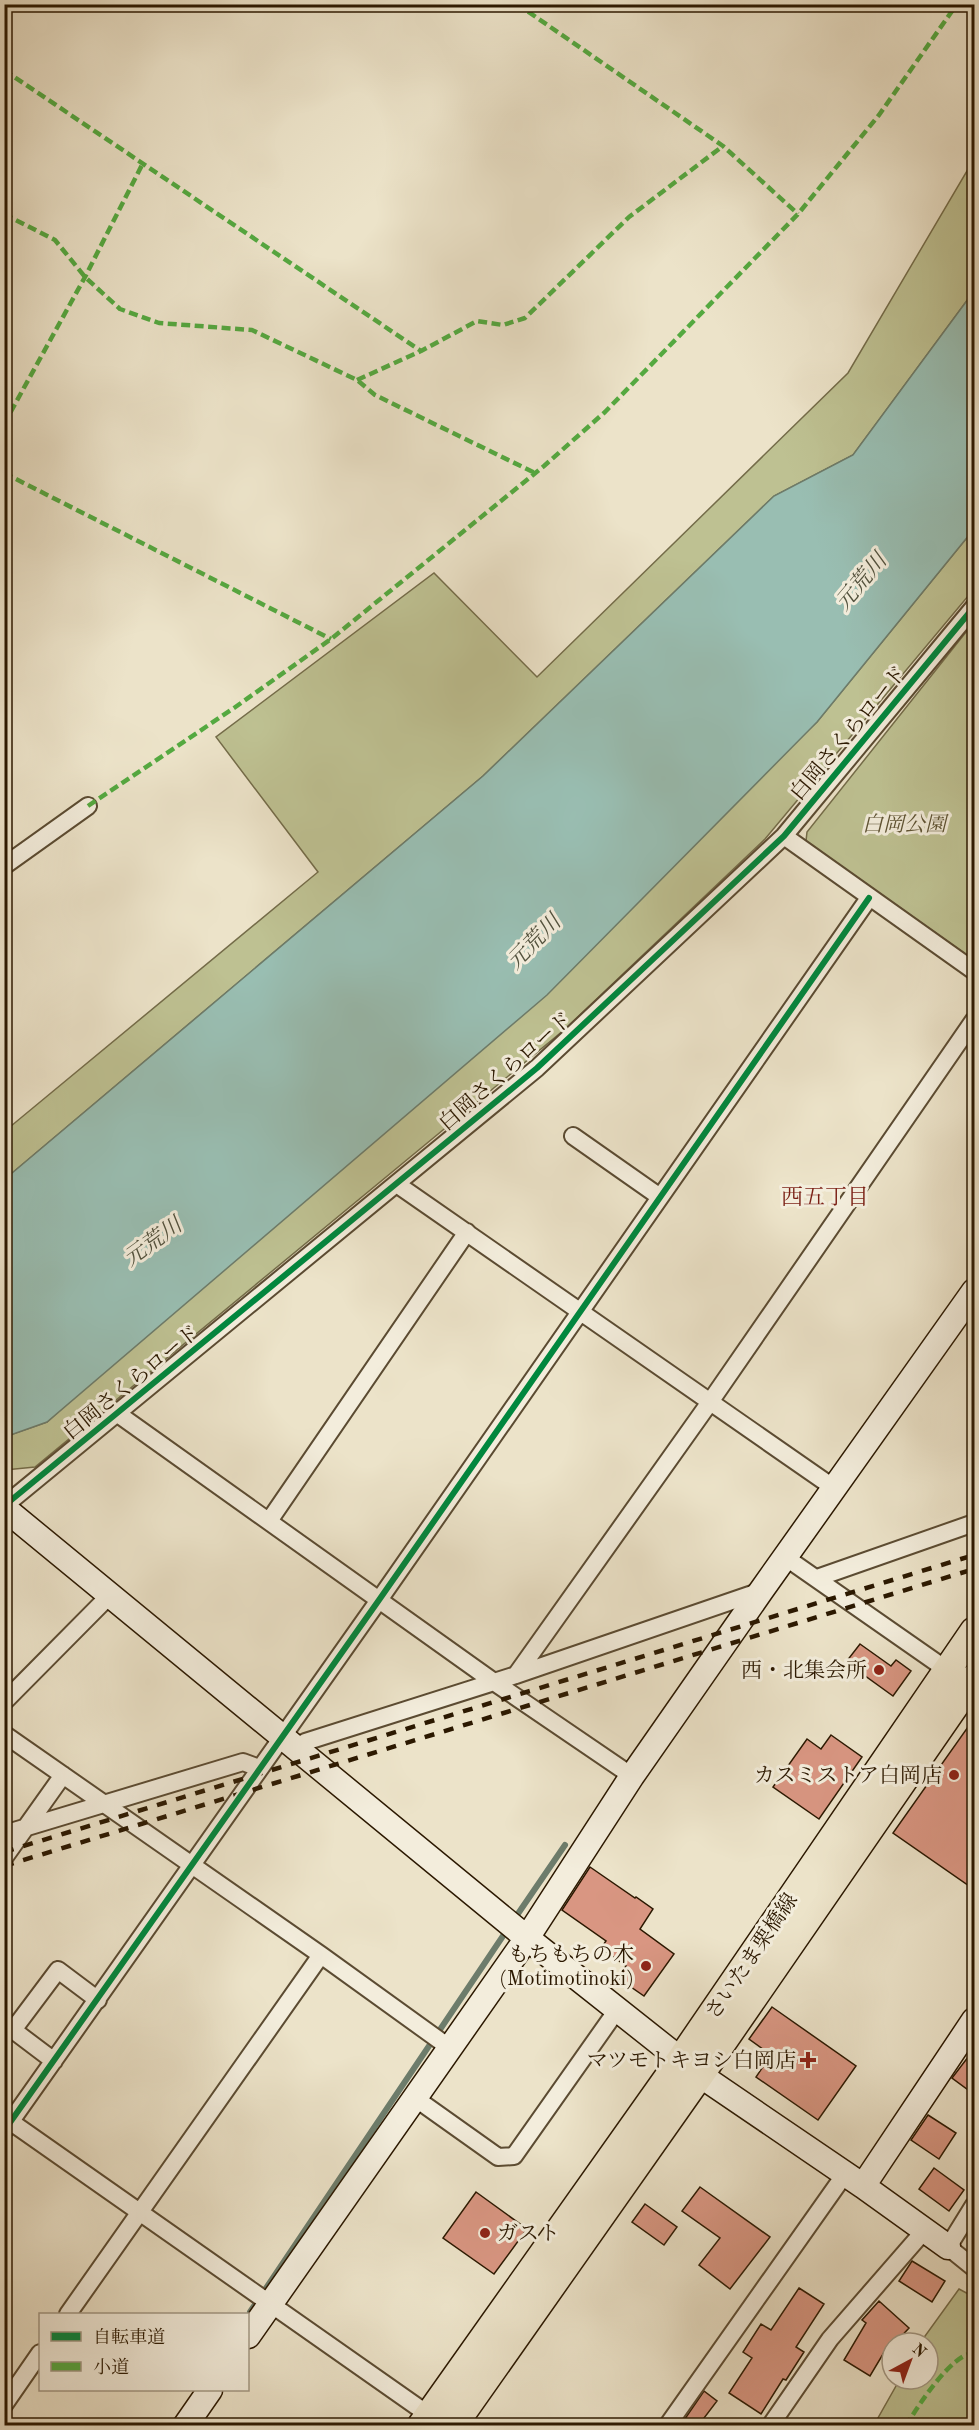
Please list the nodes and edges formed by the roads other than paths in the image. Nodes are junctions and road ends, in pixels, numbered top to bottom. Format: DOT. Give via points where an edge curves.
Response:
graph roads {
  1 [pos="975,607"];
  2 [pos="88,807"];
  3 [pos="783,836"];
  4 [pos="4,866"];
  5 [pos="869,898"];
  6 [pos="975,970"];
  7 [pos="975,1020"];
  8 [pos="573,1136"];
  9 [pos="398,1185"];
  10 [pos="660,1197"];
  11 [pos="467,1232"];
  12 [pos="975,1291"];
  13 [pos="581,1311"];
  14 [pos="710,1402"];
  15 [pos="118,1414"];
  16 [pos="834,1488"];
  17 [pos="4,1507"];
  18 [pos="269,1521"];
  19 [pos="975,1523"];
  20 [pos="785,1557"];
  21 [pos="817,1578"];
  22 [pos="761,1591"];
  23 [pos="110,1595"];
  24 [pos="379,1600"];
  25 [pos="975,1631"];
  26 [pos="947,1670"];
  27 [pos="516,1675"];
  28 [pos="975,1678"];
  29 [pos="494,1682"];
  30 [pos="4,1701"];
  31 [pos="4,1734"];
  32 [pos="291,1742"];
  33 [pos="259,1768"];
  34 [pos="63,1775"];
  35 [pos="632,1776"];
  36 [pos="103,1803"];
  37 [pos="26,1827"];
  38 [pos="4,1834"];
  39 [pos="4,1858"];
  40 [pos="192,1865"];
  41 [pos="527,1938"];
  42 [pos="321,1954"];
  43 [pos="98,2000"];
  44 [pos="617,2010"];
  45 [pos="975,2020"];
  46 [pos="450,2048"];
  47 [pos="54,2061"];
  48 [pos="690,2067"];
  49 [pos="414,2098"];
  50 [pos="7,2123"];
  51 [pos="854,2180"];
  52 [pos="975,2205"];
  53 [pos="140,2212"];
  54 [pos="924,2231"];
  55 [pos="948,2247"];
  56 [pos="975,2268"];
  57 [pos="270,2304"];
  58 [pos="69,2313"];
  59 [pos="249,2335"];
  60 [pos="39,2354"];
  61 [pos="209,2391"];
  62 [pos="4,2404"];
  63 [pos="437,2423"];
  64 [pos="185,2426"];
  65 [pos="667,2426"];
  66 [pos="770,2426"];
  1 -- 3 [label="street, 白岡さくらロード"];
  2 -- 4 [label="street"];
  3 -- 5 [label="street"];
  3 -- 9 [label="street, 白岡さくらロード" via="537,1068"];
  5 -- 6 [label="street"];
  5 -- 10 [label="street"];
  7 -- 14 [label="street"];
  8 -- 10 [label="street"];
  9 -- 11 [label="street"];
  9 -- 15 [label="street, 白岡さくらロード"];
  10 -- 13 [label="street"];
  11 -- 13 [label="street"];
  11 -- 18 [label="street"];
  12 -- 16 [label="street"];
  13 -- 14 [label="street"];
  13 -- 24 [label="street"];
  14 -- 16 [label="street"];
  14 -- 27 [label="street"];
  15 -- 17 [label="street, 白岡さくらロード"];
  15 -- 18 [label="street"];
  16 -- 20 [label="street"];
  17 -- 23 [label="street"];
  18 -- 24 [label="street"];
  19 -- 21 [label="street"];
  20 -- 21 [label="street"];
  20 -- 22 [label="street"];
  21 -- 26 [label="street"];
  22 -- 27 [label="street"];
  22 -- 35 [label="street"];
  23 -- 30 [label="street"];
  23 -- 32 [label="street"];
  24 -- 29 [label="street"];
  24 -- 32 [label="street"];
  25 -- 26 [label="main road, さいたま栗橋線"];
  26 -- 48 [label="main road, さいたま栗橋線"];
  27 -- 29 [label="street"];
  28 -- 48 [label="main road, さいたま栗橋線"];
  29 -- 32 [label="street" via="305,1742"];
  29 -- 35 [label="street"];
  31 -- 34 [label="street"];
  32 -- 33 [label="street"];
  32 -- 41 [label="street"];
  33 -- 36 [label="street" via="243,1762"];
  33 -- 40 [label="street"];
  34 -- 36 [label="street"];
  34 -- 37 [label="street"];
  35 -- 41 [label="street"];
  36 -- 37 [label="street"];
  36 -- 40 [label="street"];
  37 -- 38 [label="street"];
  37 -- 39 [label="street"];
  40 -- 42 [label="street"];
  40 -- 43 [label="street"];
  41 -- 44 [label="street"];
  41 -- 46 [label="street"];
  42 -- 46 [label="street"];
  42 -- 53 [label="street"];
  43 -- 47 [label="street"];
  43 -- 47 [label="street" via="58,1970 13,2030"];
  44 -- 48 [label="street"];
  44 -- 49 [label="street" via="514,2156 498,2157"];
  45 -- 51 [label="street"];
  46 -- 49 [label="street"];
  47 -- 50 [label="street"];
  48 -- 51 [label="street"];
  48 -- 63 [label="main road, さいたま栗橋線"];
  49 -- 57 [label="street"];
  50 -- 53 [label="street"];
  51 -- 54 [label="street"];
  51 -- 65 [label="street"];
  52 -- 55 [label="street"];
  53 -- 57 [label="street"];
  53 -- 58 [label="street"];
  54 -- 55 [label="street"];
  54 -- 66 [label="street" via="830,2338"];
  55 -- 56 [label="street"];
  57 -- 59 [label="street"];
  57 -- 63 [label="street"];
  60 -- 62 [label="street"];
  61 -- 64 [label="street"];
}
